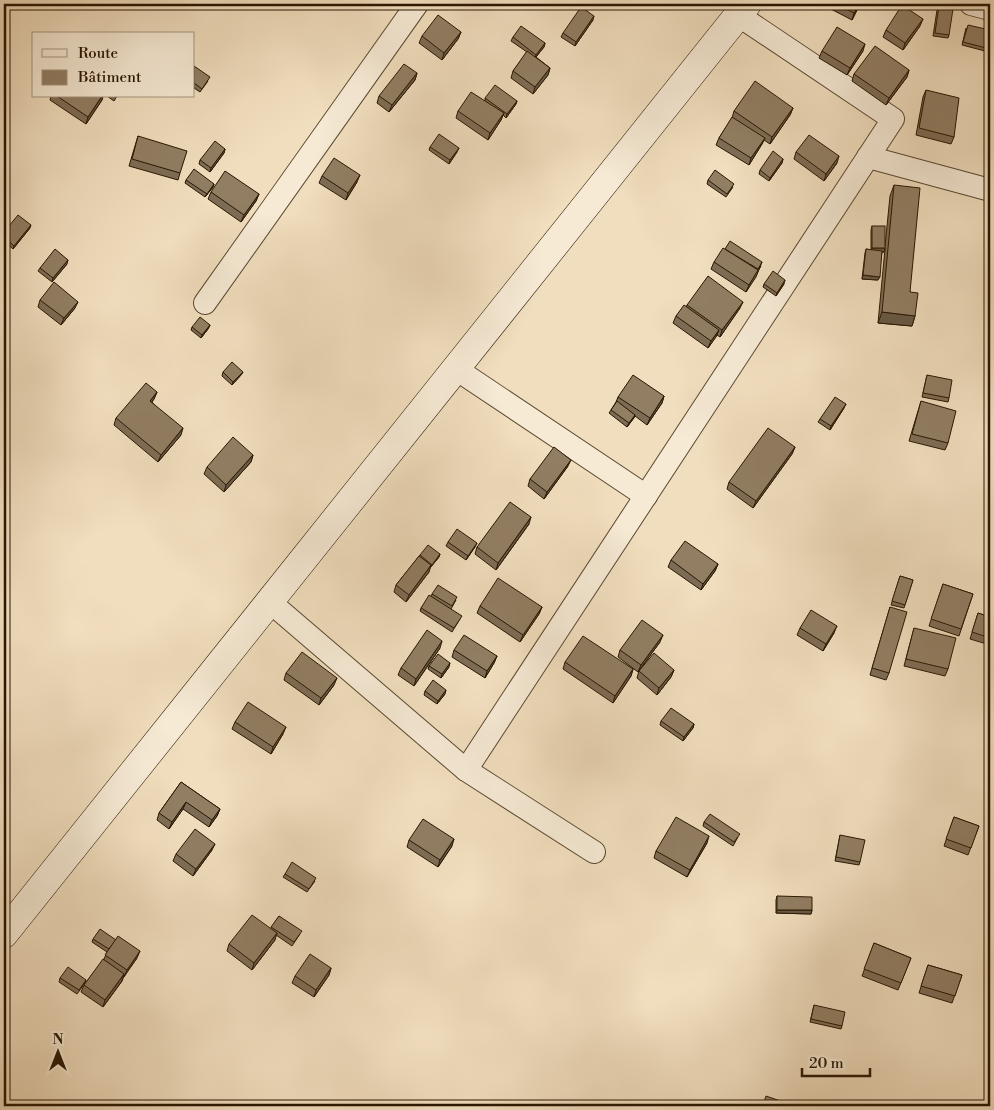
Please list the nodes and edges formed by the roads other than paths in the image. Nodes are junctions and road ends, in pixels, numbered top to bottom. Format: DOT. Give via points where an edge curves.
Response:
graph roads {
  1 [pos="417,4"];
  2 [pos="971,4"];
  3 [pos="742,9"];
  4 [pos="990,9"];
  5 [pos="868,157"];
  6 [pos="990,190"];
  7 [pos="205,303"];
  8 [pos="456,369"];
  9 [pos="646,496"];
  10 [pos="270,602"];
  11 [pos="466,770"];
  12 [pos="594,852"];
  13 [pos="4,934"];
  1 -- 7 [label="street"];
  2 -- 4 [label="street"];
  3 -- 5 [label="street" via="893,119"];
  3 -- 8 [label="street"];
  5 -- 6 [label="street"];
  5 -- 9 [label="street"];
  8 -- 9 [label="street"];
  8 -- 10 [label="street"];
  9 -- 11 [label="street"];
  10 -- 11 [label="street"];
  10 -- 13 [label="street"];
  11 -- 12 [label="street"];
}
